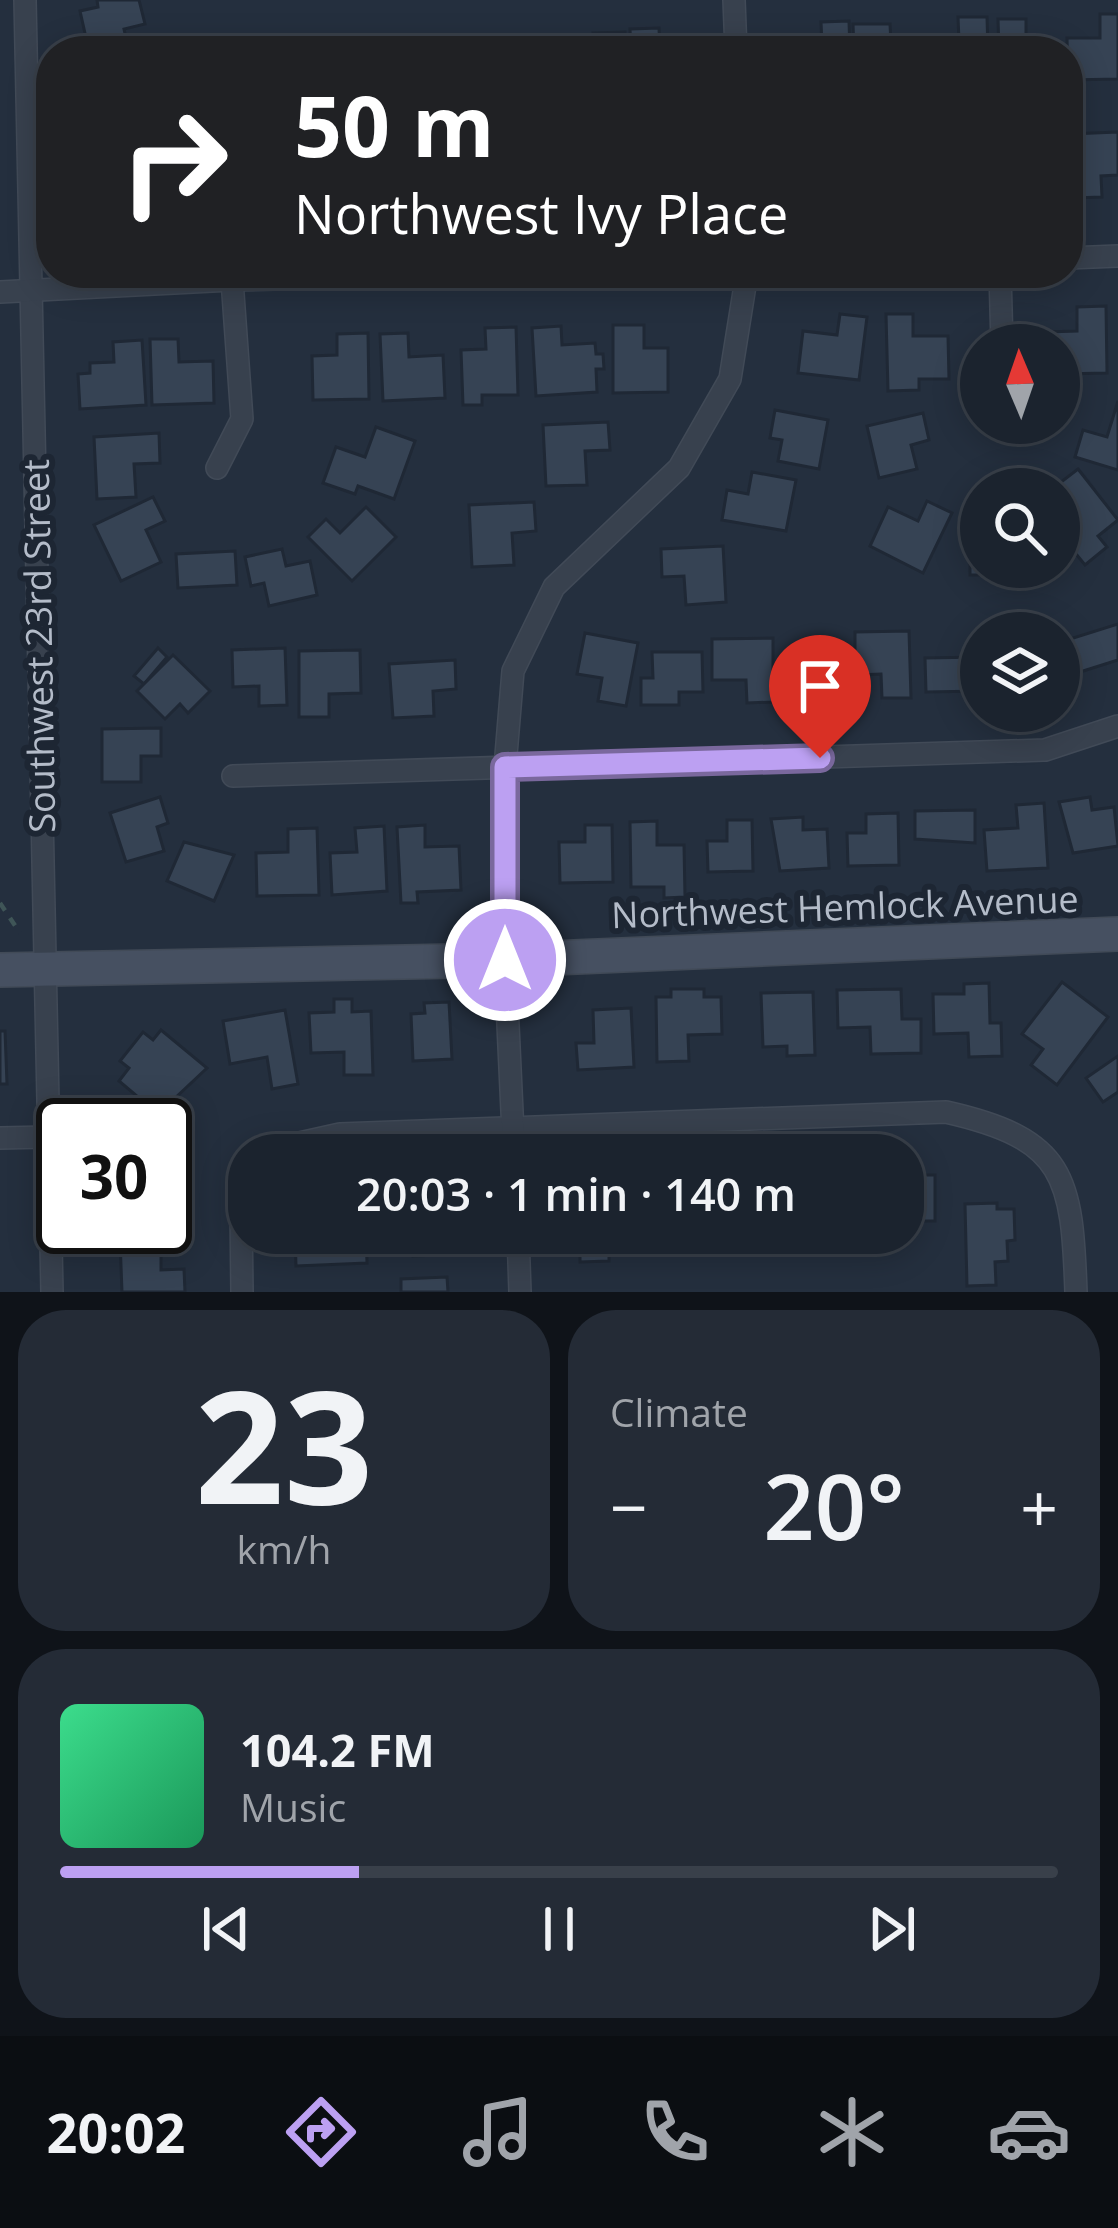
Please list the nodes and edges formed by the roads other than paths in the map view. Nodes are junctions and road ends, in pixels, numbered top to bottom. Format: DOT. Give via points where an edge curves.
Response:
graph roads {
  1 [pos="25,0"];
  2 [pos="734,0"];
  3 [pos="735,36"];
  4 [pos="1118,256"];
  5 [pos="1083,257"];
  6 [pos="73,288"];
  7 [pos="233,288"];
  8 [pos="745,288"];
  9 [pos="1000,288"];
  10 [pos="33,290"];
  11 [pos="0,292"];
  12 [pos="1001,324"];
  13 [pos="217,468"];
  14 [pos="1118,726"];
  15 [pos="505,767"];
  16 [pos="233,776"];
  17 [pos="1118,934"];
  18 [pos="505,960"];
  19 [pos="44,969"];
  20 [pos="0,970"];
  21 [pos="47,1098"];
  22 [pos="513,1129"];
  23 [pos="340,1134"];
  24 [pos="513,1134"];
  25 [pos="36,1137"];
  26 [pos="0,1138"];
  27 [pos="51,1254"];
  28 [pos="242,1254"];
  29 [pos="519,1254"];
  30 [pos="52,1292"];
  31 [pos="242,1292"];
  32 [pos="520,1292"];
  33 [pos="1076,1292"];
  1 -- 10 [label="street, Southwest 23rd Street"];
  2 -- 3 [label="street"];
  4 -- 5 [label="street"];
  6 -- 10 [label="street"];
  7 -- 13 [label="street" via="242,419"];
  8 -- 15 [label="street" via="730,379 679,468 554,586 513,671"];
  9 -- 12 [label="street"];
  10 -- 11 [label="street"];
  10 -- 19 [label="street, Southwest 23rd Street"];
  14 -- 15 [label="street" via="1045,750"];
  15 -- 16 [label="street"];
  15 -- 18 [label="street"];
  17 -- 18 [label="street, Northwest Hemlock Avenue"];
  18 -- 19 [label="street, Northwest Hemlock Avenue"];
  18 -- 22 [label="street"];
  19 -- 20 [label="street, Northwest Hemlock Avenue"];
  19 -- 21 [label="street, Southwest 23rd Street"];
  22 -- 23 [label="street"];
  22 -- 24 [label="street"];
  22 -- 33 [label="street" via="946,1112 994,1123 1035,1142 1064,1183"];
  25 -- 26 [label="street"];
  27 -- 30 [label="street, Southwest 23rd Street"];
  28 -- 31 [label="street"];
  29 -- 32 [label="street"];
}
